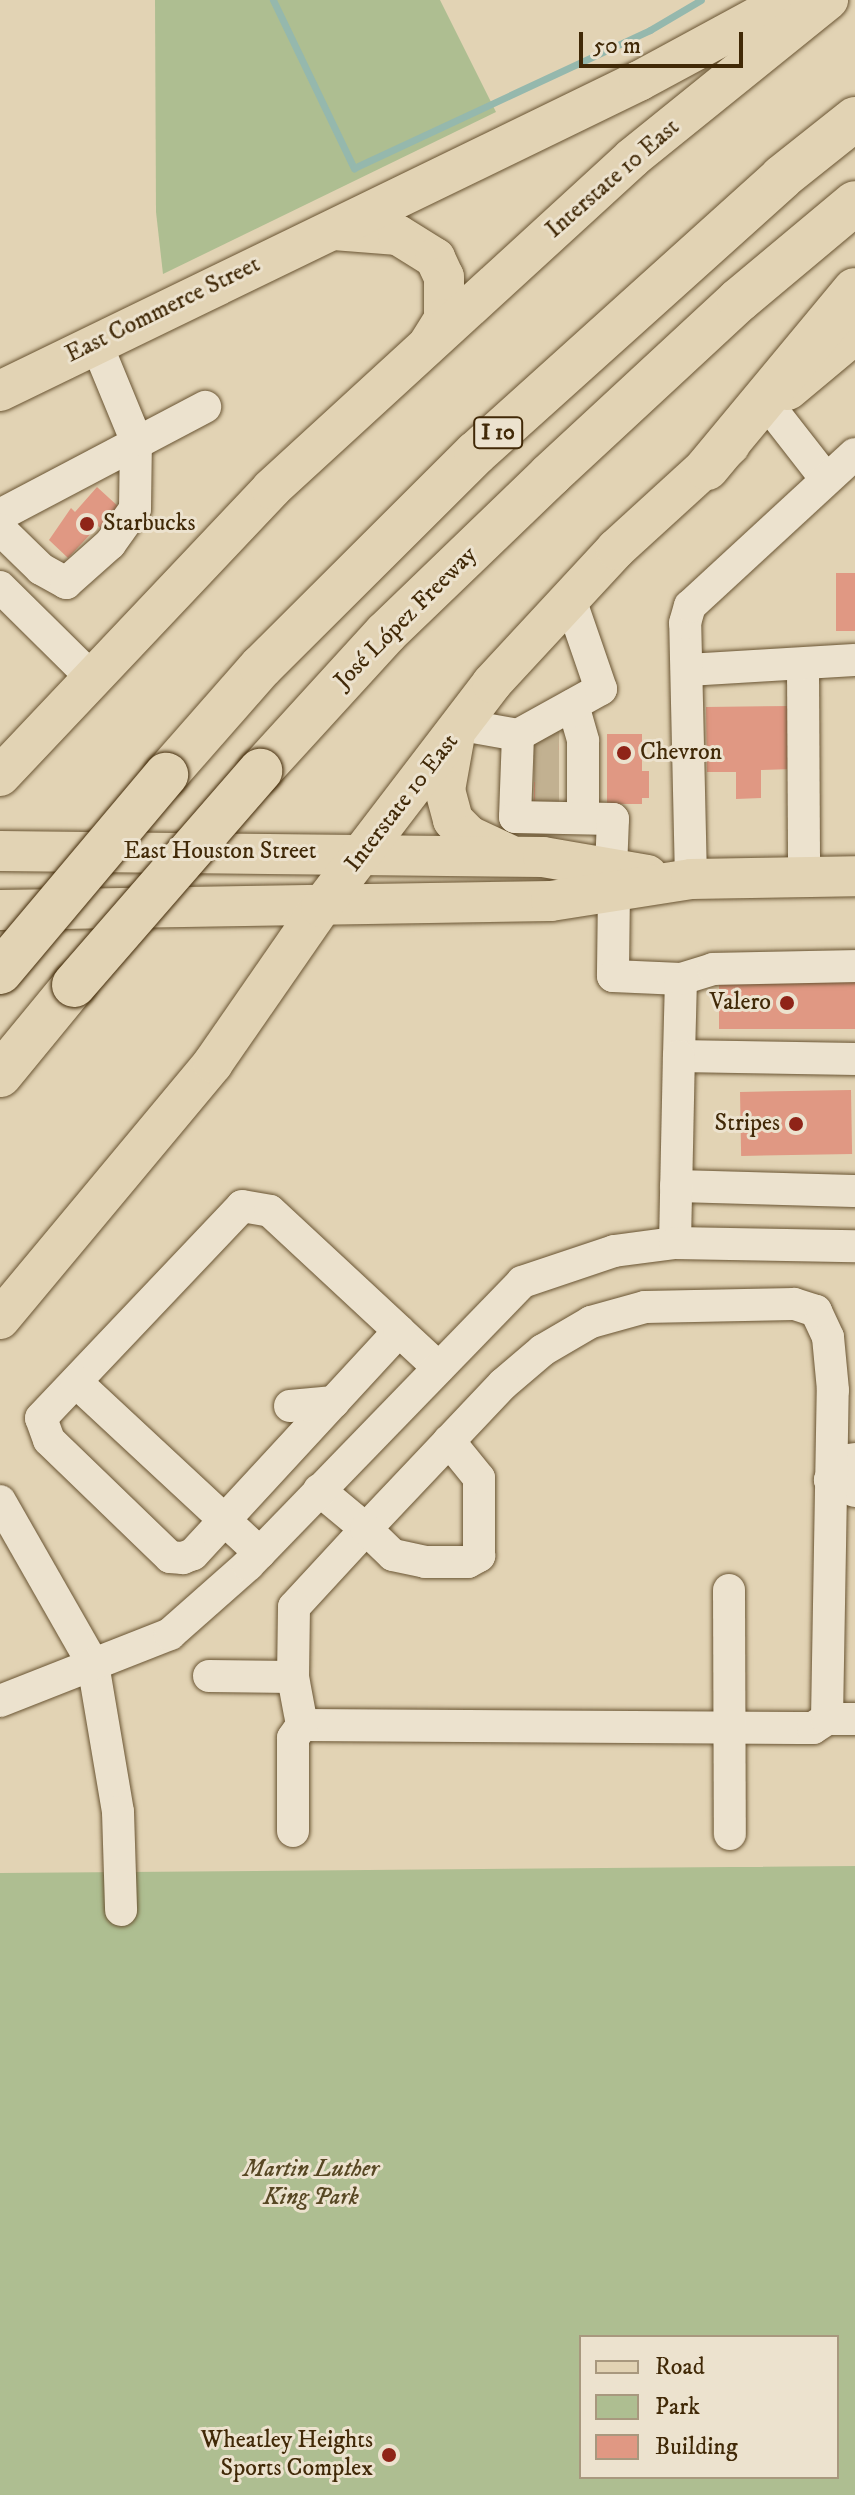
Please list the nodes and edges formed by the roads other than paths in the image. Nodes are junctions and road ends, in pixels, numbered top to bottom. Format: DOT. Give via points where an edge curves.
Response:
graph roads {
  1 [pos="789,0"];
  2 [pos="828,0"];
  3 [pos="855,119"];
  4 [pos="855,203"];
  5 [pos="326,230"];
  6 [pos="855,290"];
  7 [pos="855,334"];
  8 [pos="96,343"];
  9 [pos="426,347"];
  10 [pos="0,391"];
  11 [pos="769,406"];
  12 [pos="205,407"];
  13 [pos="136,440"];
  14 [pos="855,454"];
  15 [pos="707,468"];
  16 [pos="826,479"];
  17 [pos="0,515"];
  18 [pos="0,529"];
  19 [pos="0,587"];
  20 [pos="570,599"];
  21 [pos="855,660"];
  22 [pos="803,666"];
  23 [pos="687,670"];
  24 [pos="92,678"];
  25 [pos="573,705"];
  26 [pos="459,730"];
  27 [pos="0,776"];
  28 [pos="547,779"];
  29 [pos="0,851"];
  30 [pos="365,853"];
  31 [pos="520,856"];
  32 [pos="804,875"];
  33 [pos="855,876"];
  34 [pos="613,879"];
  35 [pos="685,880"];
  36 [pos="321,907"];
  37 [pos="0,910"];
  38 [pos="855,966"];
  39 [pos="0,972"];
  40 [pos="681,979"];
  41 [pos="679,1056"];
  42 [pos="855,1059"];
  43 [pos="0,1075"];
  44 [pos="676,1186"];
  45 [pos="855,1191"];
  46 [pos="675,1243"];
  47 [pos="855,1246"];
  48 [pos="0,1319"];
  49 [pos="399,1331"];
  50 [pos="439,1368"];
  51 [pos="76,1382"];
  52 [pos="334,1402"];
  53 [pos="449,1441"];
  54 [pos="855,1459"];
  55 [pos="279,1462"];
  56 [pos="842,1485"];
  57 [pos="319,1490"];
  58 [pos="0,1501"];
  59 [pos="225,1521"];
  60 [pos="366,1529"];
  61 [pos="260,1553"];
  62 [pos="729,1590"];
  63 [pos="93,1664"];
  64 [pos="209,1676"];
  65 [pos="293,1677"];
  66 [pos="0,1701"];
  67 [pos="841,1719"];
  68 [pos="302,1725"];
  69 [pos="729,1729"];
  70 [pos="293,1831"];
  71 [pos="730,1834"];
  72 [pos="121,1910"];
  1 -- 5 [label="main road, East Commerce Street" via="666,67"];
  2 -- 9 [label="main road, Interstate 10 East" via="632,158"];
  3 -- 39 [label="highway, I 10, bridge" via="782,177 476,453 261,667"];
  4 -- 43 [label="highway, José López Freeway / I 10, bridge" via="739,300 386,633 260,771"];
  5 -- 8 [label="main road, East Commerce Street"];
  5 -- 9 [label="main road" via="398,235 435,258 444,277 444,319"];
  6 -- 15 [label="highway"];
  7 -- 11 [label="main road, Interstate 10 East"];
  8 -- 10 [label="main road, East Commerce Street"];
  8 -- 13 [label="street"];
  9 -- 24 [label="main road, Interstate 10 East" via="271,489"];
  11 -- 15 [label="main road, Interstate 10 East"];
  11 -- 16 [label="street"];
  12 -- 13 [label="street"];
  13 -- 17 [label="street"];
  13 -- 18 [label="street" via="135,509 110,544 66,583 41,569"];
  14 -- 16 [label="street"];
  15 -- 20 [label="main road, Interstate 10 East" via="616,549"];
  16 -- 23 [label="street" via="690,606"];
  19 -- 24 [label="street"];
  20 -- 25 [label="street" via="601,689"];
  20 -- 26 [label="main road, Interstate 10 East" via="492,683"];
  21 -- 22 [label="street"];
  22 -- 23 [label="street"];
  22 -- 32 [label="street"];
  23 -- 35 [label="street"];
  24 -- 27 [label="main road, Interstate 10 East"];
  25 -- 28 [label="street"];
  25 -- 28 [label="street"];
  26 -- 28 [label="street"];
  26 -- 30 [label="main road, Interstate 10 East"];
  26 -- 31 [label="main road" via="445,790 453,820 469,836"];
  28 -- 31 [label="street"];
  28 -- 34 [label="street" via="613,819"];
  29 -- 30 [label="main road, East Houston Street"];
  30 -- 31 [label="main road, East Houston Street"];
  30 -- 36 [label="main road, Interstate 10 East"];
  31 -- 34 [label="main road, East Houston Street"];
  32 -- 33 [label="main road, East Houston Street"];
  32 -- 35 [label="main road, East Houston Street"];
  34 -- 35 [label="main road, East Houston Street"];
  34 -- 36 [label="main road, East Houston Street" via="551,901"];
  34 -- 40 [label="street" via="613,976"];
  36 -- 37 [label="main road, East Houston Street"];
  36 -- 48 [label="main road, Interstate 10 East" via="213,1063"];
  38 -- 40 [label="street" via="713,969"];
  40 -- 41 [label="street"];
  41 -- 42 [label="street"];
  41 -- 44 [label="street"];
  44 -- 45 [label="street"];
  44 -- 46 [label="street"];
  46 -- 47 [label="street"];
  46 -- 50 [label="street" via="614,1251 522,1282"];
  49 -- 50 [label="street"];
  49 -- 51 [label="street" via="270,1211 242,1206"];
  49 -- 52 [label="street"];
  50 -- 57 [label="street"];
  51 -- 59 [label="street"];
  51 -- 59 [label="street" via="41,1418 49,1440 170,1557 193,1554"];
  52 -- 55 [label="street"];
  52 -- 55 [label="street" via="283,1412"];
  53 -- 56 [label="street" via="543,1350 591,1322 645,1307 794,1304 816,1311 828,1337"];
  53 -- 60 [label="street"];
  53 -- 60 [label="street" via="479,1478 479,1556 468,1562 393,1555"];
  54 -- 56 [label="street"];
  55 -- 59 [label="street"];
  56 -- 67 [label="street"];
  57 -- 60 [label="street"];
  57 -- 61 [label="street"];
  58 -- 63 [label="street"];
  59 -- 61 [label="street"];
  60 -- 65 [label="street" via="294,1607"];
  61 -- 63 [label="street" via="170,1634"];
  62 -- 69 [label="street"];
  63 -- 66 [label="street"];
  63 -- 72 [label="street" via="118,1812"];
  64 -- 65 [label="street"];
  65 -- 68 [label="street"];
  67 -- 69 [label="street" via="813,1728"];
  68 -- 69 [label="street"];
  68 -- 70 [label="street" via="293,1738"];
  69 -- 71 [label="street"];
}
